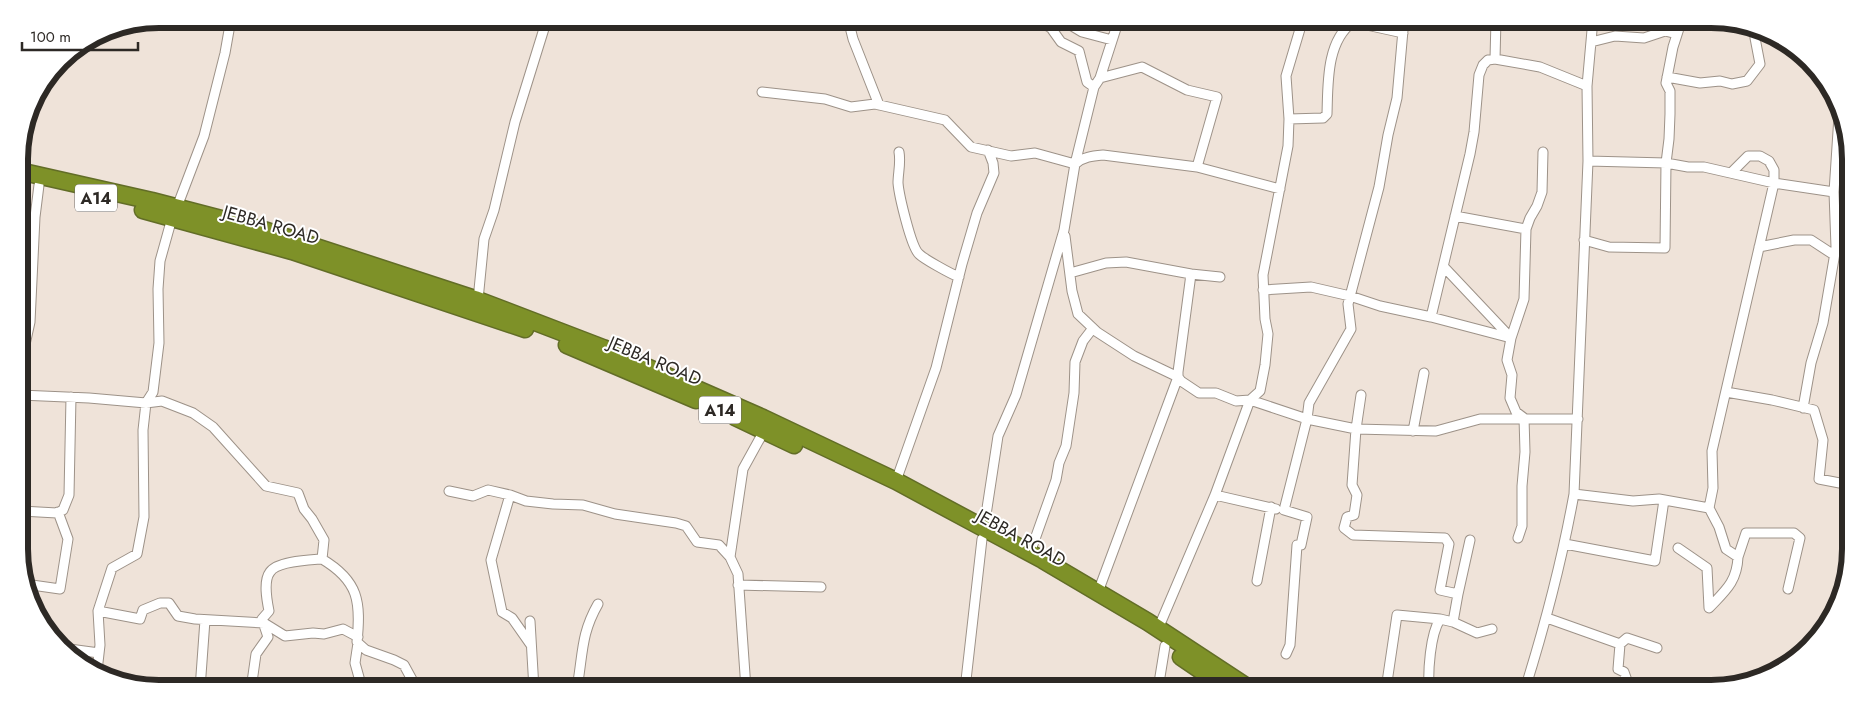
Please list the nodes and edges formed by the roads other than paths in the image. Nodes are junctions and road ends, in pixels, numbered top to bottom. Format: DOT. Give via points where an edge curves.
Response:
graph roads {
  1 [pos="229,28"];
  2 [pos="544,28"];
  3 [pos="850,28"];
  4 [pos="1051,28"];
  5 [pos="1075,28"];
  6 [pos="1117,28"];
  7 [pos="1300,28"];
  8 [pos="1346,28"];
  9 [pos="1380,28"];
  10 [pos="1403,28"];
  11 [pos="1496,28"];
  12 [pos="1592,28"];
  13 [pos="1679,28"];
  14 [pos="1403,33"];
  15 [pos="1677,34"];
  16 [pos="1755,35"];
  17 [pos="1112,40"];
  18 [pos="1591,42"];
  19 [pos="1495,59"];
  20 [pos="1667,77"];
  21 [pos="1100,78"];
  22 [pos="1586,86"];
  23 [pos="1094,87"];
  24 [pos="762,92"];
  25 [pos="879,105"];
  26 [pos="1289,118"];
  27 [pos="1839,134"];
  28 [pos="988,150"];
  29 [pos="899,152"];
  30 [pos="1543,152"];
  31 [pos="1588,161"];
  32 [pos="1666,163"];
  33 [pos="1075,164"];
  34 [pos="1197,167"];
  35 [pos="28,173"];
  36 [pos="1731,173"];
  37 [pos="28,183"];
  38 [pos="1774,183"];
  39 [pos="39,185"];
  40 [pos="1280,188"];
  41 [pos="1834,192"];
  42 [pos="174,212"];
  43 [pos="1455,216"];
  44 [pos="1526,229"];
  45 [pos="1064,230"];
  46 [pos="1584,240"];
  47 [pos="1759,246"];
  48 [pos="1834,255"];
  49 [pos="1444,267"];
  50 [pos="1070,272"];
  51 [pos="1191,274"];
  52 [pos="959,277"];
  53 [pos="1220,277"];
  54 [pos="1263,290"];
  55 [pos="1350,296"];
  56 [pos="478,300"];
  57 [pos="1431,317"];
  58 [pos="1093,328"];
  59 [pos="28,331"];
  60 [pos="1511,338"];
  61 [pos="1424,374"];
  62 [pos="1178,377"];
  63 [pos="1726,392"];
  64 [pos="1361,395"];
  65 [pos="28,396"];
  66 [pos="71,397"];
  67 [pos="1250,400"];
  68 [pos="146,403"];
  69 [pos="1803,408"];
  70 [pos="1524,418"];
  71 [pos="1307,419"];
  72 [pos="1578,419"];
  73 [pos="1356,429"];
  74 [pos="764,431"];
  75 [pos="1413,431"];
  76 [pos="896,481"];
  77 [pos="1842,483"];
  78 [pos="449,491"];
  79 [pos="1574,494"];
  80 [pos="510,495"];
  81 [pos="1215,495"];
  82 [pos="1664,500"];
  83 [pos="1271,508"];
  84 [pos="1709,508"];
  85 [pos="1284,510"];
  86 [pos="28,511"];
  87 [pos="58,512"];
  88 [pos="983,534"];
  89 [pos="1518,538"];
  90 [pos="1470,540"];
  91 [pos="1565,544"];
  92 [pos="1678,548"];
  93 [pos="1030,553"];
  94 [pos="730,557"];
  95 [pos="1738,557"];
  96 [pos="322,559"];
  97 [pos="1257,581"];
  98 [pos="738,584"];
  99 [pos="32,585"];
  100 [pos="821,587"];
  101 [pos="1788,589"];
  102 [pos="1098,592"];
  103 [pos="1458,594"];
  104 [pos="598,604"];
  105 [pos="98,611"];
  106 [pos="1547,618"];
  107 [pos="1440,619"];
  108 [pos="205,620"];
  109 [pos="530,621"];
  110 [pos="1453,622"];
  111 [pos="264,623"];
  112 [pos="1158,629"];
  113 [pos="1492,629"];
  114 [pos="358,640"];
  115 [pos="1620,644"];
  116 [pos="531,645"];
  117 [pos="1166,646"];
  118 [pos="1657,648"];
  119 [pos="74,650"];
  120 [pos="99,653"];
  121 [pos="1286,654"];
  122 [pos="98,665"];
  123 [pos="201,680"];
  124 [pos="252,680"];
  125 [pos="360,680"];
  126 [pos="412,680"];
  127 [pos="533,680"];
  128 [pos="578,680"];
  129 [pos="745,680"];
  130 [pos="966,680"];
  131 [pos="1160,680"];
  132 [pos="1215,680"];
  133 [pos="1236,680"];
  134 [pos="1387,680"];
  135 [pos="1429,680"];
  136 [pos="1528,680"];
  137 [pos="1627,680"];
  1 -- 42 [label="street" via="204,136"];
  2 -- 56 [label="street" via="484,239"];
  3 -- 25 [label="street"];
  4 -- 23 [label="street" via="1061,42 1079,51 1087,82"];
  5 -- 17 [label="street"];
  6 -- 17 [label="street"];
  7 -- 26 [label="street" via="1286,76"];
  8 -- 26 [label="street" via="1330,61 1327,114 1323,118"];
  9 -- 14 [label="street"];
  10 -- 14 [label="street"];
  11 -- 19 [label="street"];
  12 -- 18 [label="street"];
  13 -- 15 [label="street"];
  14 -- 55 [label="street" via="1397,98 1379,188"];
  15 -- 18 [label="street" via="1665,31 1644,38 1615,36"];
  15 -- 20 [label="street"];
  16 -- 20 [label="street" via="1760,64 1747,81 1700,83"];
  17 -- 21 [label="street"];
  18 -- 22 [label="street"];
  19 -- 22 [label="street" via="1540,67"];
  19 -- 43 [label="street" via="1483,65 1479,75 1474,132"];
  20 -- 32 [label="street" via="1670,114"];
  21 -- 23 [label="street"];
  21 -- 34 [label="street" via="1142,67 1187,90 1217,97"];
  22 -- 31 [label="street"];
  23 -- 33 [label="street"];
  24 -- 25 [label="street" via="825,99 851,107"];
  25 -- 28 [label="street" via="945,120 971,146"];
  26 -- 40 [label="street" via="1288,146"];
  27 -- 41 [label="street"];
  28 -- 33 [label="street" via="1011,156 1035,153"];
  28 -- 52 [label="street" via="994,163 994,173 977,213"];
  29 -- 52 [label="street" via="900,200 918,253"];
  30 -- 44 [label="street" via="1542,192"];
  31 -- 32 [label="street"];
  31 -- 46 [label="street"];
  32 -- 36 [label="street"];
  32 -- 46 [label="street" via="1665,248 1609,247"];
  33 -- 34 [label="street" via="1080,159 1103,155"];
  33 -- 45 [label="street"];
  34 -- 40 [label="street"];
  35 -- 42 [label="highway"];
  36 -- 38 [label="street"];
  36 -- 38 [label="street" via="1748,156 1760,156 1772,165"];
  37 -- 39 [label="highway, JEBBA ROAD / A14"];
  38 -- 41 [label="street"];
  38 -- 47 [label="street"];
  39 -- 42 [label="highway, JEBBA ROAD / A14" via="128,206"];
  39 -- 59 [label="street"];
  40 -- 54 [label="street"];
  41 -- 48 [label="street"];
  42 -- 56 [label="highway" via="267,231"];
  42 -- 68 [label="street" via="160,261 159,343 152,392"];
  42 -- 74 [label="highway, JEBBA ROAD / A14" via="554,339"];
  43 -- 44 [label="street"];
  43 -- 49 [label="street"];
  44 -- 60 [label="street" via="1524,299"];
  45 -- 50 [label="street"];
  45 -- 88 [label="street" via="1016,395 998,436"];
  46 -- 72 [label="street"];
  47 -- 48 [label="street" via="1811,240"];
  47 -- 63 [label="street"];
  48 -- 69 [label="street" via="1823,323 1810,363"];
  49 -- 57 [label="street"];
  49 -- 60 [label="street"];
  50 -- 51 [label="street" via="1106,263 1126,262"];
  50 -- 58 [label="street" via="1078,314"];
  51 -- 53 [label="street"];
  51 -- 62 [label="street"];
  52 -- 76 [label="street" via="936,368"];
  54 -- 55 [label="street" via="1311,287"];
  54 -- 67 [label="street" via="1268,334 1265,365 1260,391"];
  55 -- 57 [label="street"];
  55 -- 71 [label="street" via="1351,329 1309,403"];
  56 -- 76 [label="highway" via="668,375"];
  57 -- 60 [label="street"];
  58 -- 62 [label="street" via="1134,356"];
  58 -- 93 [label="street" via="1075,362 1066,446"];
  60 -- 70 [label="street" via="1507,360 1512,375 1510,398 1516,412"];
  61 -- 75 [label="street"];
  62 -- 67 [label="street" via="1199,393 1216,393 1236,401"];
  62 -- 102 [label="street"];
  63 -- 69 [label="street"];
  63 -- 84 [label="street" via="1712,452 1713,488"];
  64 -- 73 [label="street"];
  65 -- 66 [label="street"];
  66 -- 68 [label="street"];
  66 -- 87 [label="street" via="69,495 63,510"];
  67 -- 71 [label="street"];
  67 -- 81 [label="street"];
  68 -- 96 [label="street" via="162,401 194,413 213,426 266,486 298,493 324,540"];
  68 -- 105 [label="street" via="143,430 144,517 137,554 112,568"];
  69 -- 77 [label="street" via="1814,410 1823,440 1819,479"];
  70 -- 72 [label="street"];
  70 -- 75 [label="street" via="1480,419 1436,431"];
  70 -- 89 [label="street" via="1522,526"];
  71 -- 73 [label="street"];
  71 -- 85 [label="street"];
  72 -- 79 [label="street"];
  73 -- 75 [label="street"];
  73 -- 103 [label="street" via="1352,485 1357,495 1354,515 1347,517 1344,528 1352,536 1444,538 1449,544 1440,590"];
  74 -- 88 [label="highway, JEBBA ROAD / A14"];
  74 -- 94 [label="street" via="743,469"];
  76 -- 88 [label="highway"];
  78 -- 80 [label="street" via="473,496 488,490"];
  79 -- 82 [label="street" via="1633,501"];
  79 -- 91 [label="street"];
  80 -- 94 [label="street" via="676,523 686,526 697,542 719,544"];
  80 -- 116 [label="street" via="492,560 502,612 512,618"];
  81 -- 83 [label="street"];
  81 -- 112 [label="street"];
  82 -- 84 [label="street"];
  82 -- 91 [label="street" via="1655,561"];
  83 -- 85 [label="street"];
  83 -- 97 [label="street"];
  84 -- 95 [label="street" via="1726,549"];
  85 -- 121 [label="street" via="1307,517 1301,545 1297,545 1290,645"];
  86 -- 87 [label="street"];
  87 -- 99 [label="street" via="68,539 60,589"];
  88 -- 93 [label="highway"];
  88 -- 117 [label="highway, JEBBA ROAD / A14"];
  88 -- 130 [label="street"];
  90 -- 103 [label="street"];
  91 -- 106 [label="street"];
  92 -- 95 [label="street" via="1707,568 1709,608 1730,586 1737,571"];
  93 -- 102 [label="highway"];
  94 -- 98 [label="street" via="738,574"];
  95 -- 101 [label="street" via="1746,533 1794,533 1800,538"];
  96 -- 111 [label="street" via="277,566 270,571 267,578 269,611 262,619"];
  96 -- 114 [label="street" via="344,574 352,586 360,617"];
  98 -- 100 [label="street"];
  98 -- 129 [label="street"];
  102 -- 112 [label="highway"];
  103 -- 110 [label="street"];
  104 -- 128 [label="street" via="585,635"];
  105 -- 108 [label="street" via="140,619 143,610 169,603 178,616"];
  105 -- 120 [label="street"];
  106 -- 115 [label="street"];
  106 -- 136 [label="street"];
  107 -- 110 [label="street"];
  107 -- 134 [label="street" via="1397,615"];
  107 -- 135 [label="street" via="1435,628"];
  108 -- 111 [label="street"];
  108 -- 123 [label="street"];
  109 -- 116 [label="street"];
  110 -- 113 [label="street" via="1477,632"];
  111 -- 114 [label="street" via="285,636 324,634 343,629"];
  111 -- 124 [label="street" via="268,637 256,654"];
  112 -- 133 [label="highway"];
  114 -- 125 [label="street" via="355,663"];
  114 -- 126 [label="street" via="366,650 404,665"];
  115 -- 118 [label="street" via="1627,638"];
  115 -- 137 [label="street" via="1618,669 1624,672"];
  116 -- 127 [label="street"];
  117 -- 131 [label="street"];
  117 -- 132 [label="highway, JEBBA ROAD / A14"];
  119 -- 120 [label="street"];
  120 -- 122 [label="street"];
}
